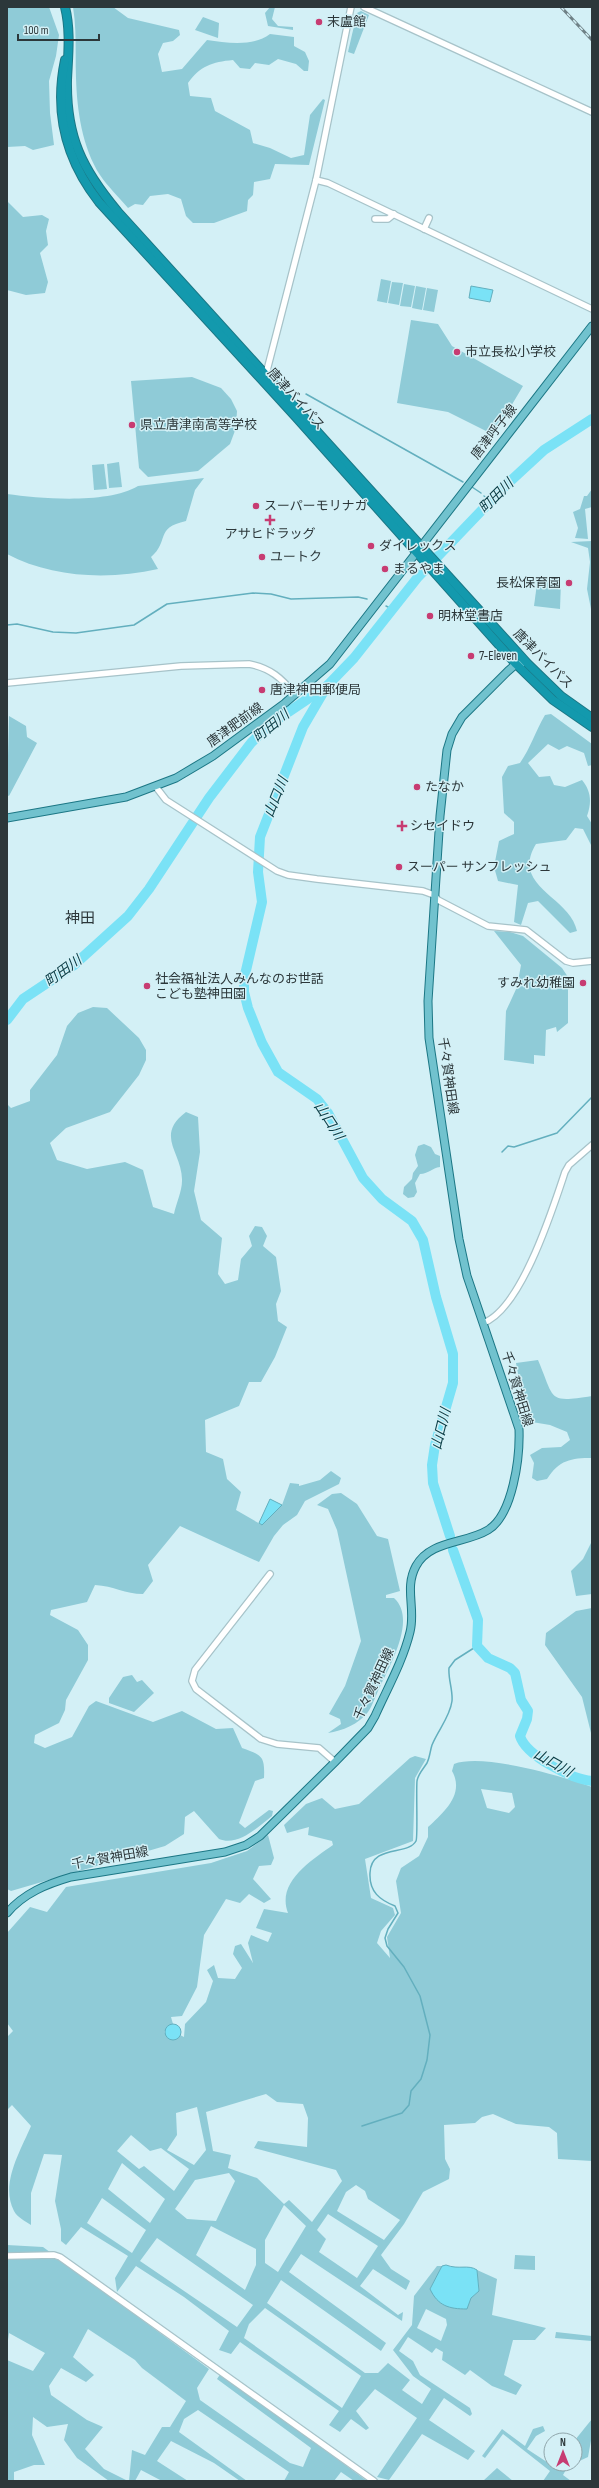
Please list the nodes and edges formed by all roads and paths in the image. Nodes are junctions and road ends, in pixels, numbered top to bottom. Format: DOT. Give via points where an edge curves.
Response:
graph roads {
  1 [pos="65,7"];
  2 [pos="351,7"];
  3 [pos="364,7"];
  4 [pos="592,112"];
  5 [pos="316,180"];
  6 [pos="394,214"];
  7 [pos="429,218"];
  8 [pos="375,219"];
  9 [pos="424,229"];
  10 [pos="592,308"];
  11 [pos="592,326"];
  12 [pos="265,378"];
  13 [pos="419,550"];
  14 [pos="436,568"];
  15 [pos="527,663"];
  16 [pos="516,664"];
  17 [pos="7,683"];
  18 [pos="295,695"];
  19 [pos="592,718"];
  20 [pos="592,727"];
  21 [pos="156,787"];
  22 [pos="7,818"];
  23 [pos="434,895"];
  24 [pos="592,961"];
  25 [pos="592,1145"];
  26 [pos="483,1323"];
  27 [pos="270,1574"];
  28 [pos="335,1762"];
  29 [pos="7,1913"];
  30 [pos="7,2256"];
  31 [pos="374,2481"];
  1 -- 12 [label="highway, 唐津バイパス" via="68,47 61,78 62,125 72,159 86,186 116,222"];
  2 -- 5 [label="street"];
  3 -- 4 [label="street"];
  5 -- 6 [label="street" via="328,183"];
  5 -- 12 [label="street"];
  6 -- 8 [label="street" via="388,219"];
  6 -- 9 [label="street"];
  7 -- 9 [label="street"];
  9 -- 10 [label="street"];
  11 -- 13 [label="main road, 唐津呼子線" via="506,434"];
  12 -- 13 [label="highway, 唐津バイパス"];
  13 -- 14 [label="highway, 唐津バイパス"];
  13 -- 18 [label="main road, 唐津肥前線" via="330,664"];
  14 -- 15 [label="highway, 唐津バイパス"];
  14 -- 16 [label="highway, 唐津バイパス"];
  15 -- 16 [label="main road"];
  15 -- 19 [label="highway, 唐津バイパス" via="561,696"];
  16 -- 20 [label="highway, 唐津バイパス" via="553,700"];
  16 -- 23 [label="main road, 千々賀神田線" via="473,704 452,734 445,764"];
  17 -- 18 [label="street" via="181,666 249,664 275,674"];
  18 -- 21 [label="main road, 唐津肥前線" via="213,756"];
  21 -- 22 [label="main road, 唐津肥前線" via="111,800"];
  21 -- 23 [label="street" via="166,800 254,858 288,875 423,891"];
  23 -- 24 [label="street" via="438,900 480,923 526,930 566,961"];
  23 -- 26 [label="main road, 千々賀神田線" via="428,1001 429,1038 459,1239 467,1276"];
  25 -- 26 [label="street" via="569,1165 565,1172 544,1236 510,1297 496,1315"];
  26 -- 28 [label="main road, 千々賀神田線" via="519,1429 518,1451 506,1509 497,1523 488,1530 433,1549 417,1565 409,1590 410,1631 395,1671 368,1728"];
  27 -- 28 [label="street" via="195,1670 192,1681 196,1689 261,1739 277,1744 319,1748"];
  28 -- 29 [label="main road, 千々賀神田線" via="260,1836 246,1845 224,1852 71,1877 30,1893"];
  30 -- 31 [label="street" via="60,2257"];
}
